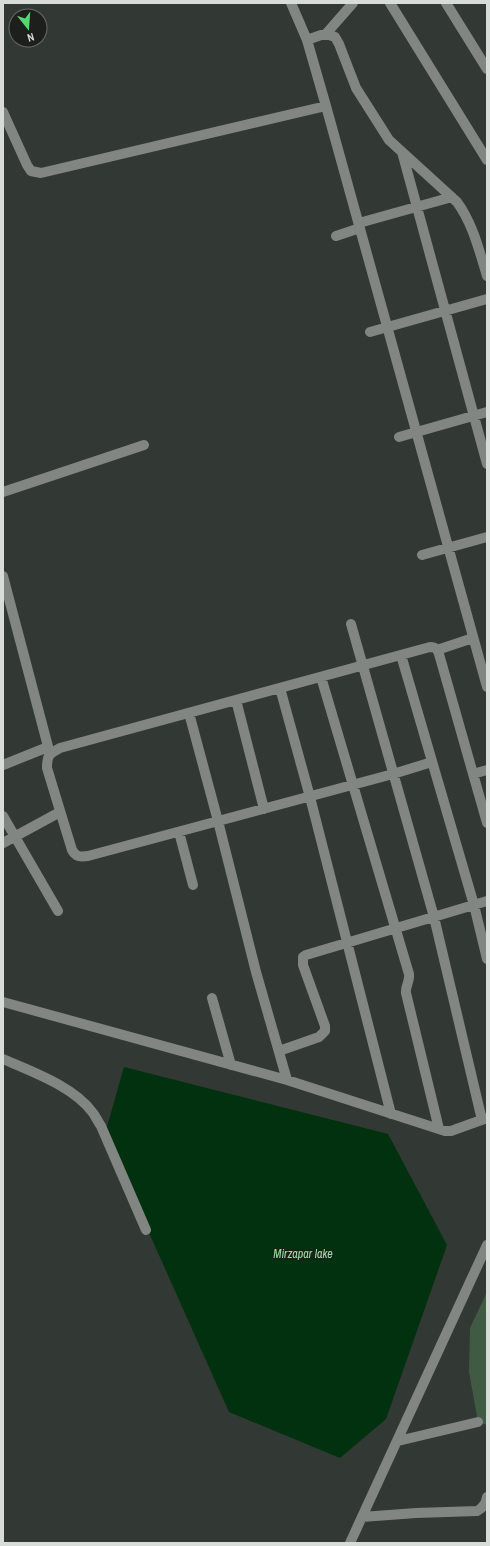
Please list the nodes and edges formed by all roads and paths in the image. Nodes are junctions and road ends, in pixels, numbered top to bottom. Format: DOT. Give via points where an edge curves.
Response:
graph roads {
  1 [pos="290,3"];
  2 [pos="353,3"];
  3 [pos="390,3"];
  4 [pos="446,3"];
  5 [pos="325,35"];
  6 [pos="307,40"];
  7 [pos="487,69"];
  8 [pos="326,106"];
  9 [pos="3,112"];
  10 [pos="402,152"];
  11 [pos="487,160"];
  12 [pos="452,197"];
  13 [pos="417,207"];
  14 [pos="359,225"];
  15 [pos="336,236"];
  16 [pos="487,276"];
  17 [pos="487,299"];
  18 [pos="445,311"];
  19 [pos="387,327"];
  20 [pos="370,332"];
  21 [pos="487,412"];
  22 [pos="474,416"];
  23 [pos="416,432"];
  24 [pos="399,438"];
  25 [pos="144,445"];
  26 [pos="487,464"];
  27 [pos="3,492"];
  28 [pos="487,537"];
  29 [pos="448,548"];
  30 [pos="422,556"];
  31 [pos="3,576"];
  32 [pos="351,624"];
  33 [pos="473,638"];
  34 [pos="487,647"];
  35 [pos="437,650"];
  36 [pos="477,650"];
  37 [pos="401,655"];
  38 [pos="362,665"];
  39 [pos="321,677"];
  40 [pos="487,687"];
  41 [pos="280,688"];
  42 [pos="236,700"];
  43 [pos="189,713"];
  44 [pos="49,750"];
  45 [pos="432,762"];
  46 [pos="3,766"];
  47 [pos="487,770"];
  48 [pos="393,774"];
  49 [pos="473,774"];
  50 [pos="352,785"];
  51 [pos="310,797"];
  52 [pos="264,809"];
  53 [pos="60,812"];
  54 [pos="3,816"];
  55 [pos="218,821"];
  56 [pos="487,823"];
  57 [pos="179,832"];
  58 [pos="15,836"];
  59 [pos="3,843"];
  60 [pos="193,885"];
  61 [pos="487,901"];
  62 [pos="474,905"];
  63 [pos="58,911"];
  64 [pos="434,917"];
  65 [pos="396,928"];
  66 [pos="347,943"];
  67 [pos="487,959"];
  68 [pos="212,998"];
  69 [pos="3,1002"];
  70 [pos="279,1051"];
  71 [pos="3,1059"];
  72 [pos="231,1065"];
  73 [pos="287,1080"];
  74 [pos="390,1114"];
  75 [pos="484,1119"];
  76 [pos="439,1129"];
  77 [pos="146,1230"];
  78 [pos="487,1245"];
  79 [pos="478,1422"];
  80 [pos="398,1441"];
  81 [pos="487,1497"];
  82 [pos="362,1517"];
  83 [pos="352,1539"];
  1 -- 6 [label="street"];
  2 -- 5 [label="street"];
  3 -- 11 [label="street"];
  4 -- 7 [label="street"];
  5 -- 6 [label="street"];
  5 -- 10 [label="street" via="335,37 363,99 389,140"];
  6 -- 8 [label="street"];
  8 -- 9 [label="street" via="41,173 31,171 27,165"];
  8 -- 14 [label="street"];
  10 -- 12 [label="street"];
  10 -- 13 [label="street"];
  12 -- 13 [label="street"];
  12 -- 16 [label="street" via="471,225"];
  13 -- 14 [label="street"];
  13 -- 18 [label="street"];
  14 -- 15 [label="street"];
  14 -- 19 [label="street"];
  17 -- 18 [label="street"];
  18 -- 19 [label="street"];
  18 -- 22 [label="street"];
  19 -- 20 [label="street"];
  19 -- 23 [label="street"];
  21 -- 22 [label="street"];
  22 -- 23 [label="street"];
  22 -- 26 [label="street"];
  23 -- 24 [label="street"];
  23 -- 29 [label="street"];
  25 -- 27 [label="street"];
  28 -- 29 [label="street"];
  29 -- 30 [label="street"];
  29 -- 33 [label="street"];
  31 -- 44 [label="street"];
  32 -- 38 [label="street"];
  33 -- 35 [label="street"];
  33 -- 36 [label="street"];
  34 -- 36 [label="street"];
  35 -- 37 [label="street" via="430,646"];
  35 -- 49 [label="street"];
  36 -- 40 [label="street"];
  37 -- 38 [label="street"];
  37 -- 45 [label="street"];
  38 -- 39 [label="street"];
  38 -- 48 [label="street"];
  39 -- 41 [label="street"];
  39 -- 50 [label="street"];
  41 -- 42 [label="street"];
  41 -- 51 [label="street"];
  42 -- 43 [label="street"];
  42 -- 52 [label="street"];
  43 -- 44 [label="street"];
  43 -- 55 [label="street"];
  44 -- 46 [label="street"];
  44 -- 53 [label="street" via="48,768"];
  45 -- 48 [label="street"];
  45 -- 62 [label="street"];
  47 -- 49 [label="street"];
  48 -- 50 [label="street"];
  48 -- 64 [label="street"];
  49 -- 56 [label="street"];
  50 -- 51 [label="street"];
  50 -- 65 [label="street"];
  51 -- 52 [label="street"];
  51 -- 66 [label="street"];
  52 -- 55 [label="street"];
  53 -- 57 [label="street" via="72,850 80,857"];
  53 -- 58 [label="street"];
  54 -- 58 [label="street"];
  55 -- 57 [label="street"];
  55 -- 70 [label="street" via="253,962"];
  57 -- 60 [label="street"];
  58 -- 59 [label="street"];
  58 -- 63 [label="street"];
  61 -- 62 [label="street"];
  62 -- 64 [label="street"];
  62 -- 67 [label="street"];
  64 -- 65 [label="street"];
  64 -- 75 [label="street"];
  65 -- 66 [label="street"];
  65 -- 76 [label="street" via="410,978 405,989"];
  66 -- 70 [label="street" via="303,957 325,1031 319,1038"];
  66 -- 74 [label="street"];
  68 -- 72 [label="street"];
  69 -- 72 [label="street"];
  70 -- 73 [label="street"];
  71 -- 77 [label="street" via="53,1081 68,1090 93,1112"];
  72 -- 73 [label="street"];
  73 -- 74 [label="street"];
  74 -- 76 [label="street"];
  75 -- 76 [label="street" via="450,1131"];
  78 -- 80 [label="street"];
  79 -- 80 [label="street"];
  80 -- 82 [label="street"];
  81 -- 82 [label="street" via="486,1504 477,1511"];
  82 -- 83 [label="street"];
}
